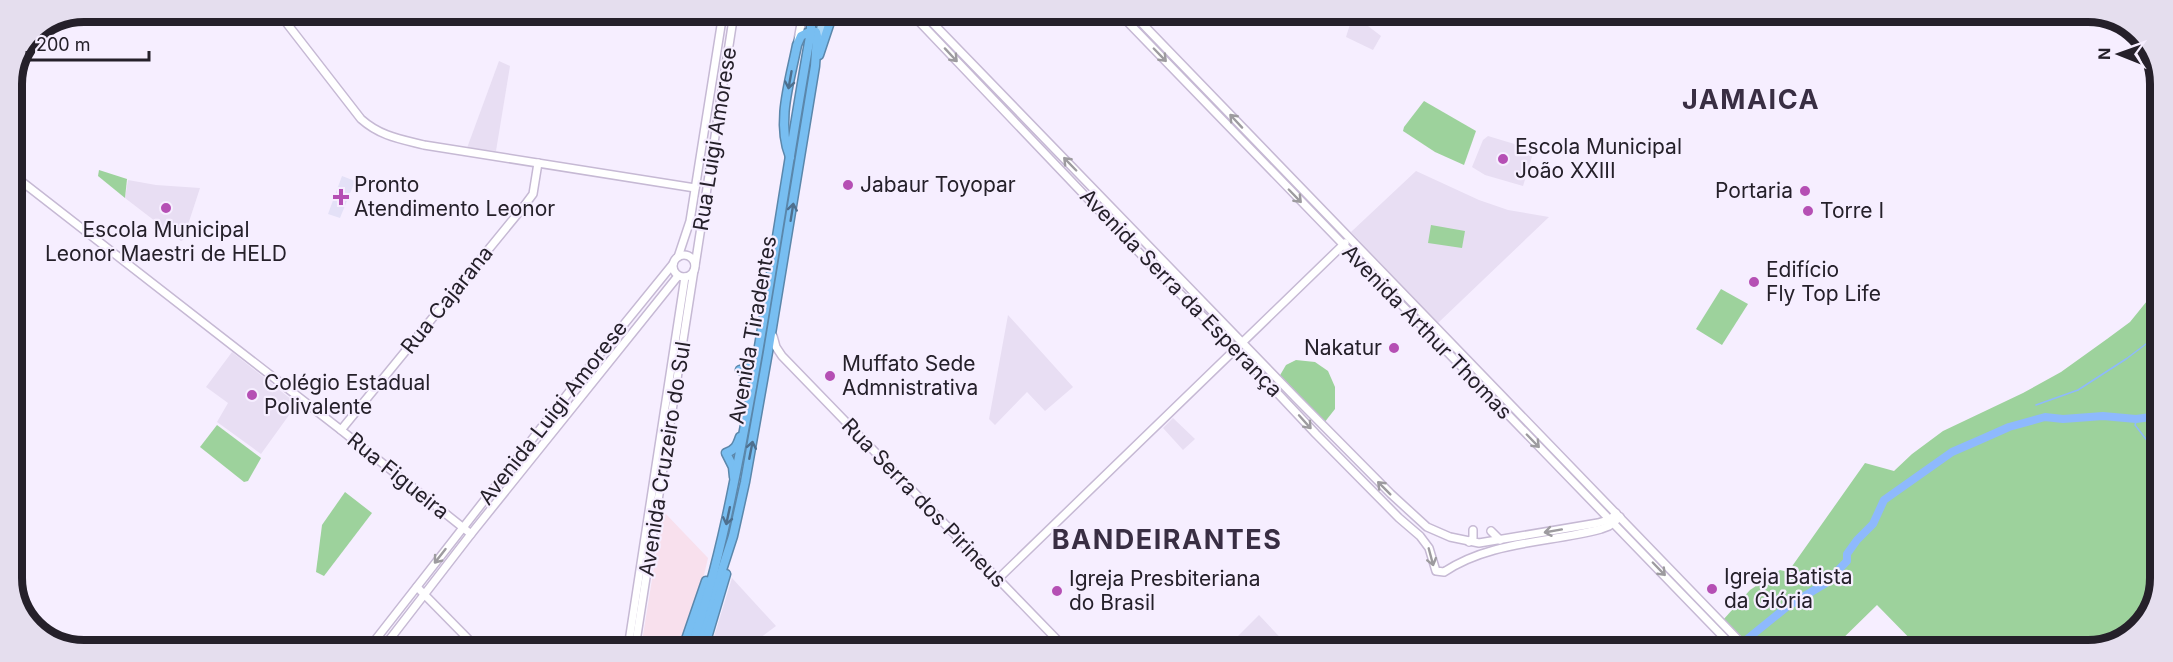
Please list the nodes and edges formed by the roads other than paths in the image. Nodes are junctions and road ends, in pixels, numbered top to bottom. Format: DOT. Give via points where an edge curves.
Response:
graph roads {
  1 [pos="286,22"];
  2 [pos="722,22"];
  3 [pos="733,22"];
  4 [pos="801,22"];
  5 [pos="811,22"];
  6 [pos="814,22"];
  7 [pos="822,22"];
  8 [pos="830,22"];
  9 [pos="920,22"];
  10 [pos="931,22"];
  11 [pos="1128,22"];
  12 [pos="1140,22"];
  13 [pos="1146,28"];
  14 [pos="811,31"];
  15 [pos="1140,35"];
  16 [pos="797,45"];
  17 [pos="815,66"];
  18 [pos="1200,83"];
  19 [pos="1193,90"];
  20 [pos="709,109"];
  21 [pos="795,125"];
  22 [pos="715,134"];
  23 [pos="1254,140"];
  24 [pos="785,145"];
  25 [pos="1248,146"];
  26 [pos="790,158"];
  27 [pos="538,163"];
  28 [pos="22,182"];
  29 [pos="695,188"];
  30 [pos="1349,239"];
  31 [pos="1343,245"];
  32 [pos="678,256"];
  33 [pos="673,264"];
  34 [pos="694,268"];
  35 [pos="681,277"];
  36 [pos="654,286"];
  37 [pos="664,293"];
  38 [pos="768,293"];
  39 [pos="774,318"];
  40 [pos="760,340"];
  41 [pos="1242,342"];
  42 [pos="1236,349"];
  43 [pos="768,352"];
  44 [pos="782,356"];
  45 [pos="740,370"];
  46 [pos="747,414"];
  47 [pos="341,430"];
  48 [pos="735,486"];
  49 [pos="1615,518"];
  50 [pos="1427,527"];
  51 [pos="462,528"];
  52 [pos="1473,530"];
  53 [pos="1491,531"];
  54 [pos="471,534"];
  55 [pos="728,536"];
  56 [pos="1420,536"];
  57 [pos="1500,540"];
  58 [pos="1469,542"];
  59 [pos="998,579"];
  60 [pos="417,586"];
  61 [pos="424,594"];
  62 [pos="375,640"];
  63 [pos="389,640"];
  64 [pos="469,640"];
  65 [pos="629,640"];
  66 [pos="636,640"];
  67 [pos="686,640"];
  68 [pos="694,640"];
  69 [pos="699,640"];
  70 [pos="707,640"];
  71 [pos="1057,640"];
  72 [pos="1727,640"];
  73 [pos="1738,640"];
  1 -- 27 [label="street" via="361,119 374,130 424,145"];
  2 -- 20 [label="street, Rua Luigi Amorese"];
  3 -- 22 [label="street, Rua Luigi Amorese"];
  4 -- 16 [label="street"];
  5 -- 14 [label="highway"];
  6 -- 14 [label="main road, Avenida Tiradentes"];
  7 -- 17 [label="main road, Avenida Tiradentes"];
  8 -- 17 [label="highway"];
  9 -- 42 [label="street, Avenida Serra da Esperança, one-way"];
  41 -- 10 [label="street, Avenida Serra da Esperança, one-way"];
  11 -- 15 [label="street, Avenida Arthur Thomas"];
  12 -- 13 [label="street, Avenida Arthur Thomas"];
  13 -- 15 [label="street"];
  13 -- 18 [label="street, Avenida Arthur Thomas"];
  14 -- 16 [label="highway" via="801,36"];
  14 -- 17 [label="highway" via="817,36"];
  14 -- 21 [label="highway, Avenida Tiradentes"];
  15 -- 19 [label="street, Avenida Arthur Thomas, one-way"];
  16 -- 24 [label="highway, one-way" via="784,116"];
  39 -- 17 [label="highway, Avenida Tiradentes, one-way"];
  18 -- 19 [label="street"];
  23 -- 18 [label="street, Avenida Arthur Thomas, one-way"];
  19 -- 25 [label="street, Avenida Arthur Thomas"];
  20 -- 22 [label="street" via="708,134"];
  20 -- 29 [label="street, Rua Luigi Amorese"];
  21 -- 24 [label="highway"];
  21 -- 26 [label="highway, Avenida Tiradentes"];
  22 -- 34 [label="street, Rua Luigi Amorese"];
  23 -- 25 [label="street"];
  23 -- 30 [label="street, Avenida Arthur Thomas"];
  24 -- 26 [label="highway"];
  25 -- 31 [label="street, Avenida Arthur Thomas, one-way"];
  26 -- 38 [label="highway, Avenida Tiradentes"];
  27 -- 29 [label="street"];
  27 -- 47 [label="street, Rua Cajarana" via="533,194 525,206"];
  28 -- 47 [label="street, Rua Figueira"];
  29 -- 32 [label="street, Rua Luigi Amorese"];
  30 -- 31 [label="street"];
  30 -- 49 [label="street, Avenida Arthur Thomas"];
  31 -- 41 [label="street"];
  31 -- 49 [label="street, Avenida Arthur Thomas, one-way"];
  32 -- 33 [label="street"];
  32 -- 34 [label="street" via="689,257"];
  33 -- 35 [label="street"];
  33 -- 36 [label="street, Avenida Luigi Amorese"];
  34 -- 35 [label="street" via="691,275"];
  34 -- 66 [label="street, Avenida Cruzeiro do Sul"];
  35 -- 37 [label="street, Avenida Luigi Amorese"];
  35 -- 65 [label="street, Avenida Cruzeiro do Sul"];
  36 -- 37 [label="street"];
  36 -- 51 [label="street, Avenida Luigi Amorese"];
  37 -- 54 [label="street, Avenida Luigi Amorese"];
  38 -- 40 [label="highway, Avenida Tiradentes"];
  38 -- 43 [label="highway" via="763,345"];
  39 -- 43 [label="highway, Avenida Tiradentes"];
  39 -- 44 [label="street" via="774,343"];
  40 -- 45 [label="highway" via="751,367"];
  40 -- 46 [label="highway, Avenida Tiradentes"];
  41 -- 42 [label="street"];
  50 -- 41 [label="street, Avenida Serra da Esperança, one-way"];
  42 -- 56 [label="street, Avenida Serra da Esperança, one-way"];
  42 -- 59 [label="street"];
  43 -- 44 [label="street"];
  55 -- 43 [label="highway, Avenida Tiradentes, one-way"];
  44 -- 59 [label="street, Rua Serra dos Pirineus"];
  46 -- 48 [label="highway, Avenida Tiradentes"];
  46 -- 48 [label="highway" via="736,447 726,453 733,467"];
  47 -- 51 [label="street, Rua Figueira"];
  48 -- 55 [label="highway, Avenida Tiradentes, one-way"];
  56 -- 49 [label="street, Avenida Serra da Esperança, one-way" via="1429,548 1434,568 1444,572 1480,553 1588,533"];
  49 -- 57 [label="street, Avenida Serra da Esperança, one-way"];
  49 -- 72 [label="street, Avenida Arthur Thomas, one-way"];
  49 -- 73 [label="street, Avenida Arthur Thomas"];
  50 -- 56 [label="street"];
  50 -- 58 [label="street, Avenida Serra da Esperança"];
  51 -- 54 [label="street, Rua Figueira"];
  51 -- 60 [label="street, Avenida Luigi Amorese, one-way"];
  52 -- 58 [label="street"];
  53 -- 57 [label="street"];
  54 -- 61 [label="street, Avenida Luigi Amorese"];
  55 -- 67 [label="highway" via="709,571"];
  55 -- 68 [label="highway, Avenida Tiradentes"];
  55 -- 69 [label="highway, Avenida Tiradentes"];
  55 -- 70 [label="highway" via="722,592"];
  57 -- 58 [label="street, Avenida Serra da Esperança"];
  59 -- 71 [label="street, Rua Serra dos Pirineus"];
  60 -- 61 [label="street"];
  60 -- 62 [label="street, Avenida Luigi Amorese"];
  61 -- 63 [label="street, Avenida Luigi Amorese"];
  61 -- 64 [label="street"];
}
